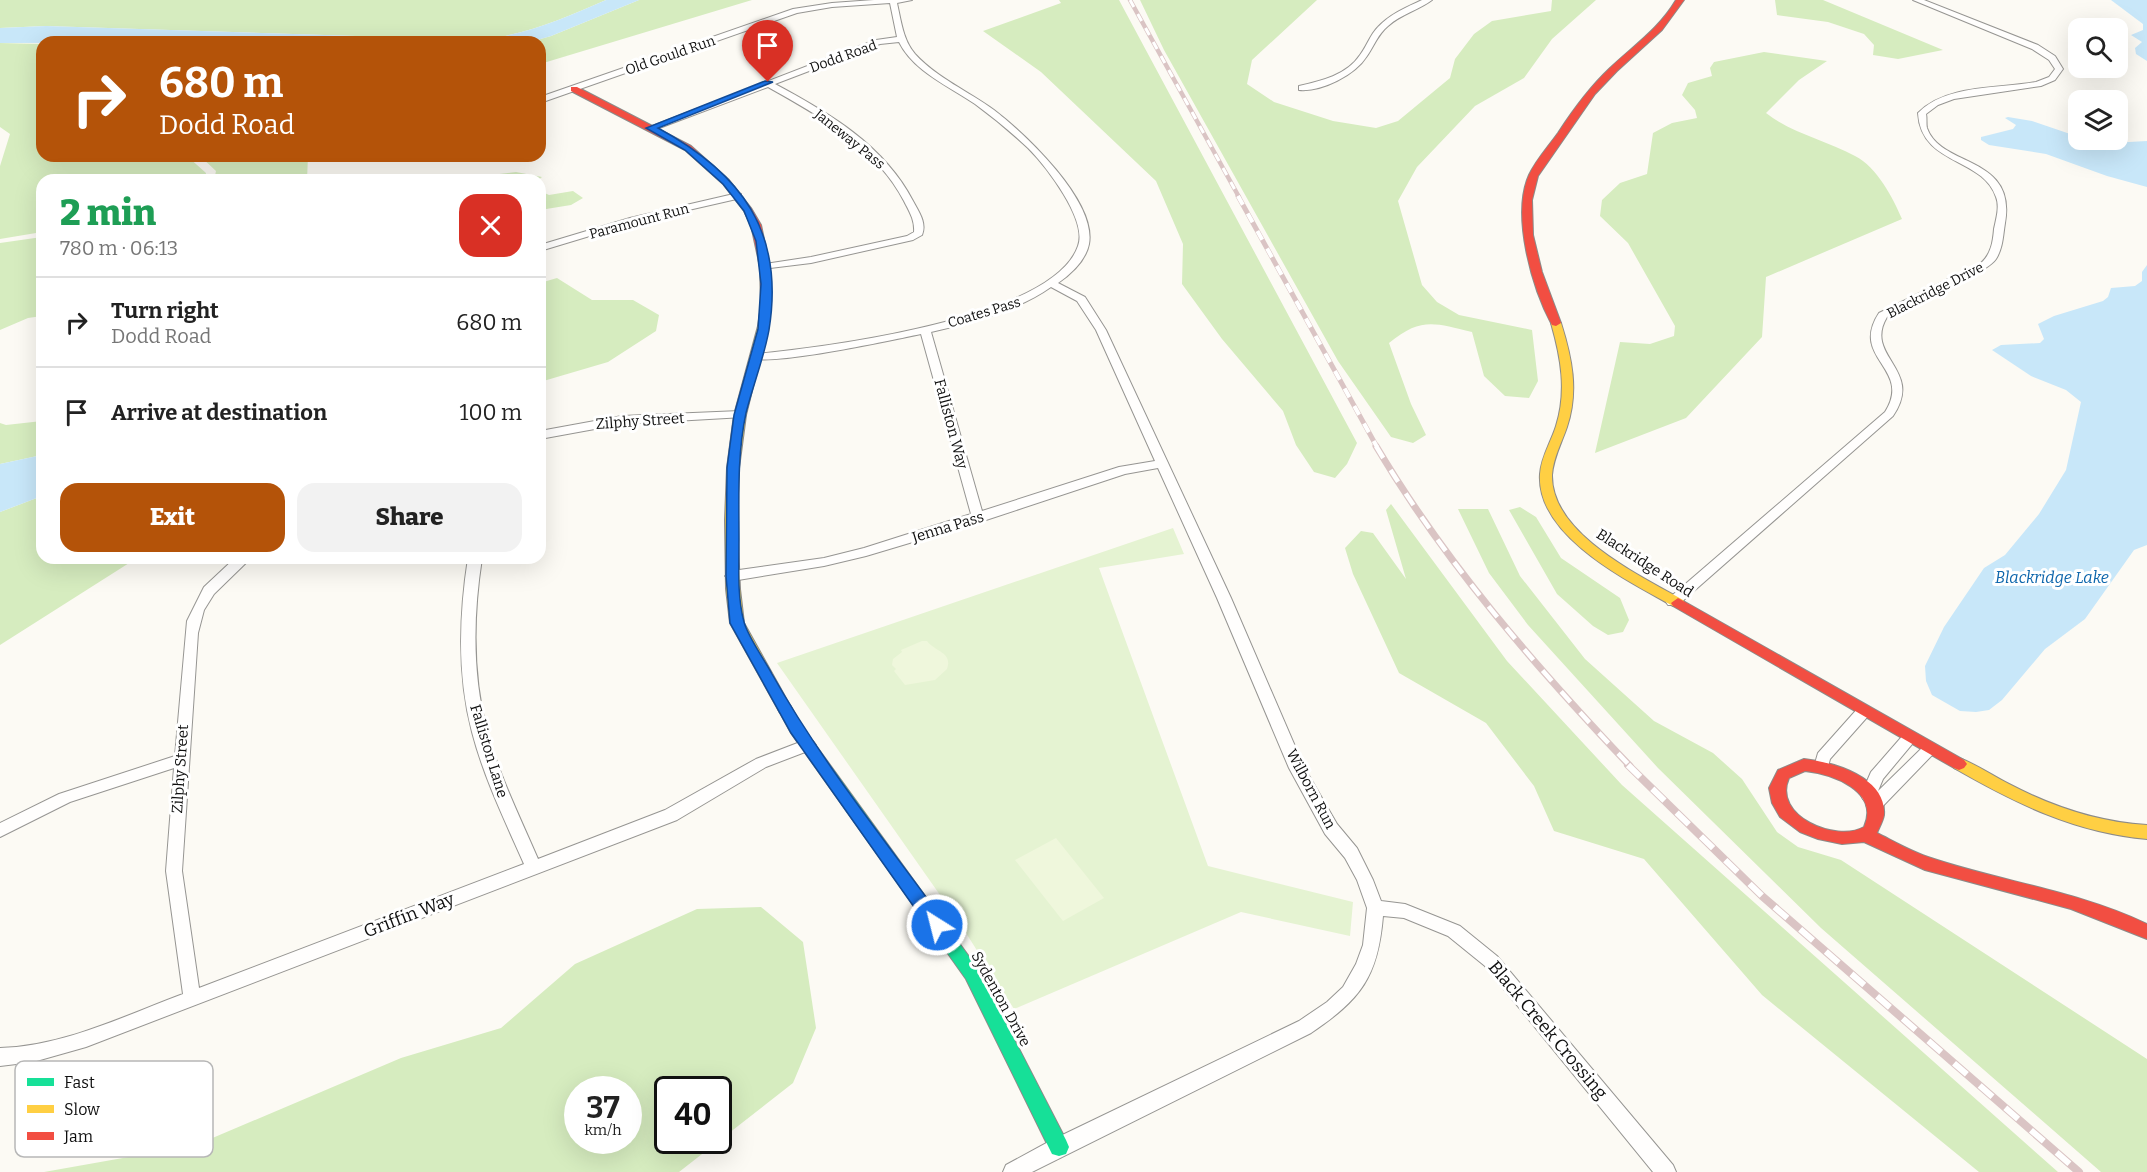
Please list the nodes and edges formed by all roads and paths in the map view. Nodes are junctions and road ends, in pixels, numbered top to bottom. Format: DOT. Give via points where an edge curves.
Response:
graph roads {
  1 [pos="908,0"];
  2 [pos="1428,0"];
  3 [pos="1680,0"];
  4 [pos="1917,0"];
  5 [pos="893,2"];
  6 [pos="901,39"];
  7 [pos="768,82"];
  8 [pos="574,88"];
  9 [pos="1302,88"];
  10 [pos="546,98"];
  11 [pos="651,128"];
  12 [pos="738,196"];
  13 [pos="546,246"];
  14 [pos="765,267"];
  15 [pos="1053,284"];
  16 [pos="925,329"];
  17 [pos="756,357"];
  18 [pos="740,415"];
  19 [pos="546,434"];
  20 [pos="1161,464"];
  21 [pos="978,518"];
  22 [pos="237,564"];
  23 [pos="474,564"];
  24 [pos="732,576"];
  25 [pos="1673,602"];
  26 [pos="1864,711"];
  27 [pos="1910,737"];
  28 [pos="808,745"];
  29 [pos="1930,748"];
  30 [pos="181,760"];
  31 [pos="1822,767"];
  32 [pos="1871,800"];
  33 [pos="0,831"];
  34 [pos="2147,832"];
  35 [pos="1865,835"];
  36 [pos="533,867"];
  37 [pos="1375,908"];
  38 [pos="2147,932"];
  39 [pos="192,998"];
  40 [pos="0,1057"];
  41 [pos="1059,1147"];
  42 [pos="1013,1172"];
  43 [pos="1666,1172"];
  1 -- 5 [label="street, Old Gould Run"];
  2 -- 9 [label="street" via="1386,24 1353,66 1320,85"];
  3 -- 25 [label="street, Blackridge Road" via="1666,22 1585,98 1532,178 1524,209 1569,375 1563,422 1548,465 1545,485 1550,500 1581,541"];
  4 -- 25 [label="street, Blackridge Drive" via="2035,47 2052,58 2059,69 2049,82 1955,96 1922,113 1928,136 1998,189 2002,205 1994,255 1985,265 1883,315 1874,329 1874,339 1899,391 1889,414"];
  5 -- 6 [label="street, Coates Pass"];
  5 -- 8 [label="street, Old Gould Run" via="796,11"];
  6 -- 7 [label="street, Dodd Road" via="879,42"];
  6 -- 15 [label="street, Coates Pass" via="924,65 993,114 1038,153 1074,205 1082,222 1084,247 1070,271"];
  7 -- 11 [label="street, Dodd Road"];
  7 -- 14 [label="street, Janeway Pass" via="822,114 872,154 900,183 919,223 917,235 910,238"];
  8 -- 10 [label="street, Old Gould Run"];
  8 -- 11 [label="street, Sydenton Drive"];
  11 -- 12 [label="street, Sydenton Drive" via="688,148"];
  12 -- 13 [label="street, Paramount Run" via="633,220"];
  12 -- 14 [label="street, Sydenton Drive" via="756,225"];
  14 -- 17 [label="street, Sydenton Drive" via="766,306"];
  15 -- 16 [label="street, Coates Pass" via="1007,307"];
  15 -- 20 [label="street, Wilborn Run" via="1081,299 1092,315"];
  16 -- 17 [label="street, Coates Pass" via="806,353"];
  16 -- 21 [label="street, Falliston Way"];
  17 -- 18 [label="street, Sydenton Drive"];
  18 -- 19 [label="street, Zilphy Street" via="622,420"];
  18 -- 24 [label="street, Sydenton Drive" via="733,468"];
  20 -- 21 [label="street, Jenna Pass" via="1123,470"];
  20 -- 37 [label="street, Wilborn Run" via="1297,768 1331,829 1351,853"];
  21 -- 24 [label="street, Jenna Pass" via="824,562"];
  22 -- 30 [label="street, Zilphy Street" via="210,589 193,620"];
  23 -- 36 [label="street, Falliston Lane" via="468,622 475,714 505,803"];
  24 -- 28 [label="street, Sydenton Drive" via="737,623"];
  25 -- 26 [label="street, Blackridge Road"];
  26 -- 27 [label="street, Blackridge Road"];
  26 -- 31 [label="street" via="1823,757"];
  27 -- 29 [label="street, Blackridge Road"];
  27 -- 32 [label="street" via="1876,777"];
  28 -- 36 [label="street, Griffin Way" via="761,763 671,814"];
  28 -- 41 [label="street, Sydenton Drive" via="972,974"];
  29 -- 32 [label="street"];
  29 -- 34 [label="street, Blackridge Road" via="2045,810 2112,830"];
  30 -- 33 [label="street" via="55,802"];
  30 -- 39 [label="street, Zilphy Street" via="174,871"];
  31 -- 32 [label="street" via="1848,777"];
  31 -- 35 [label="street" via="1804,765 1783,774 1777,787 1781,804 1797,822 1820,835 1845,839"];
  32 -- 35 [label="street" via="1876,822"];
  35 -- 38 [label="street" via="1939,868 2094,906"];
  36 -- 39 [label="street, Griffin Way"];
  37 -- 41 [label="street, Wilborn Run" via="1372,945 1364,967 1349,993 1334,1008 1305,1027"];
  37 -- 43 [label="street, Black Creek Crossing" via="1405,911 1454,931 1491,961"];
  39 -- 40 [label="street, Griffin Way" via="47,1052"];
  41 -- 42 [label="street, Wilborn Run"];
}
